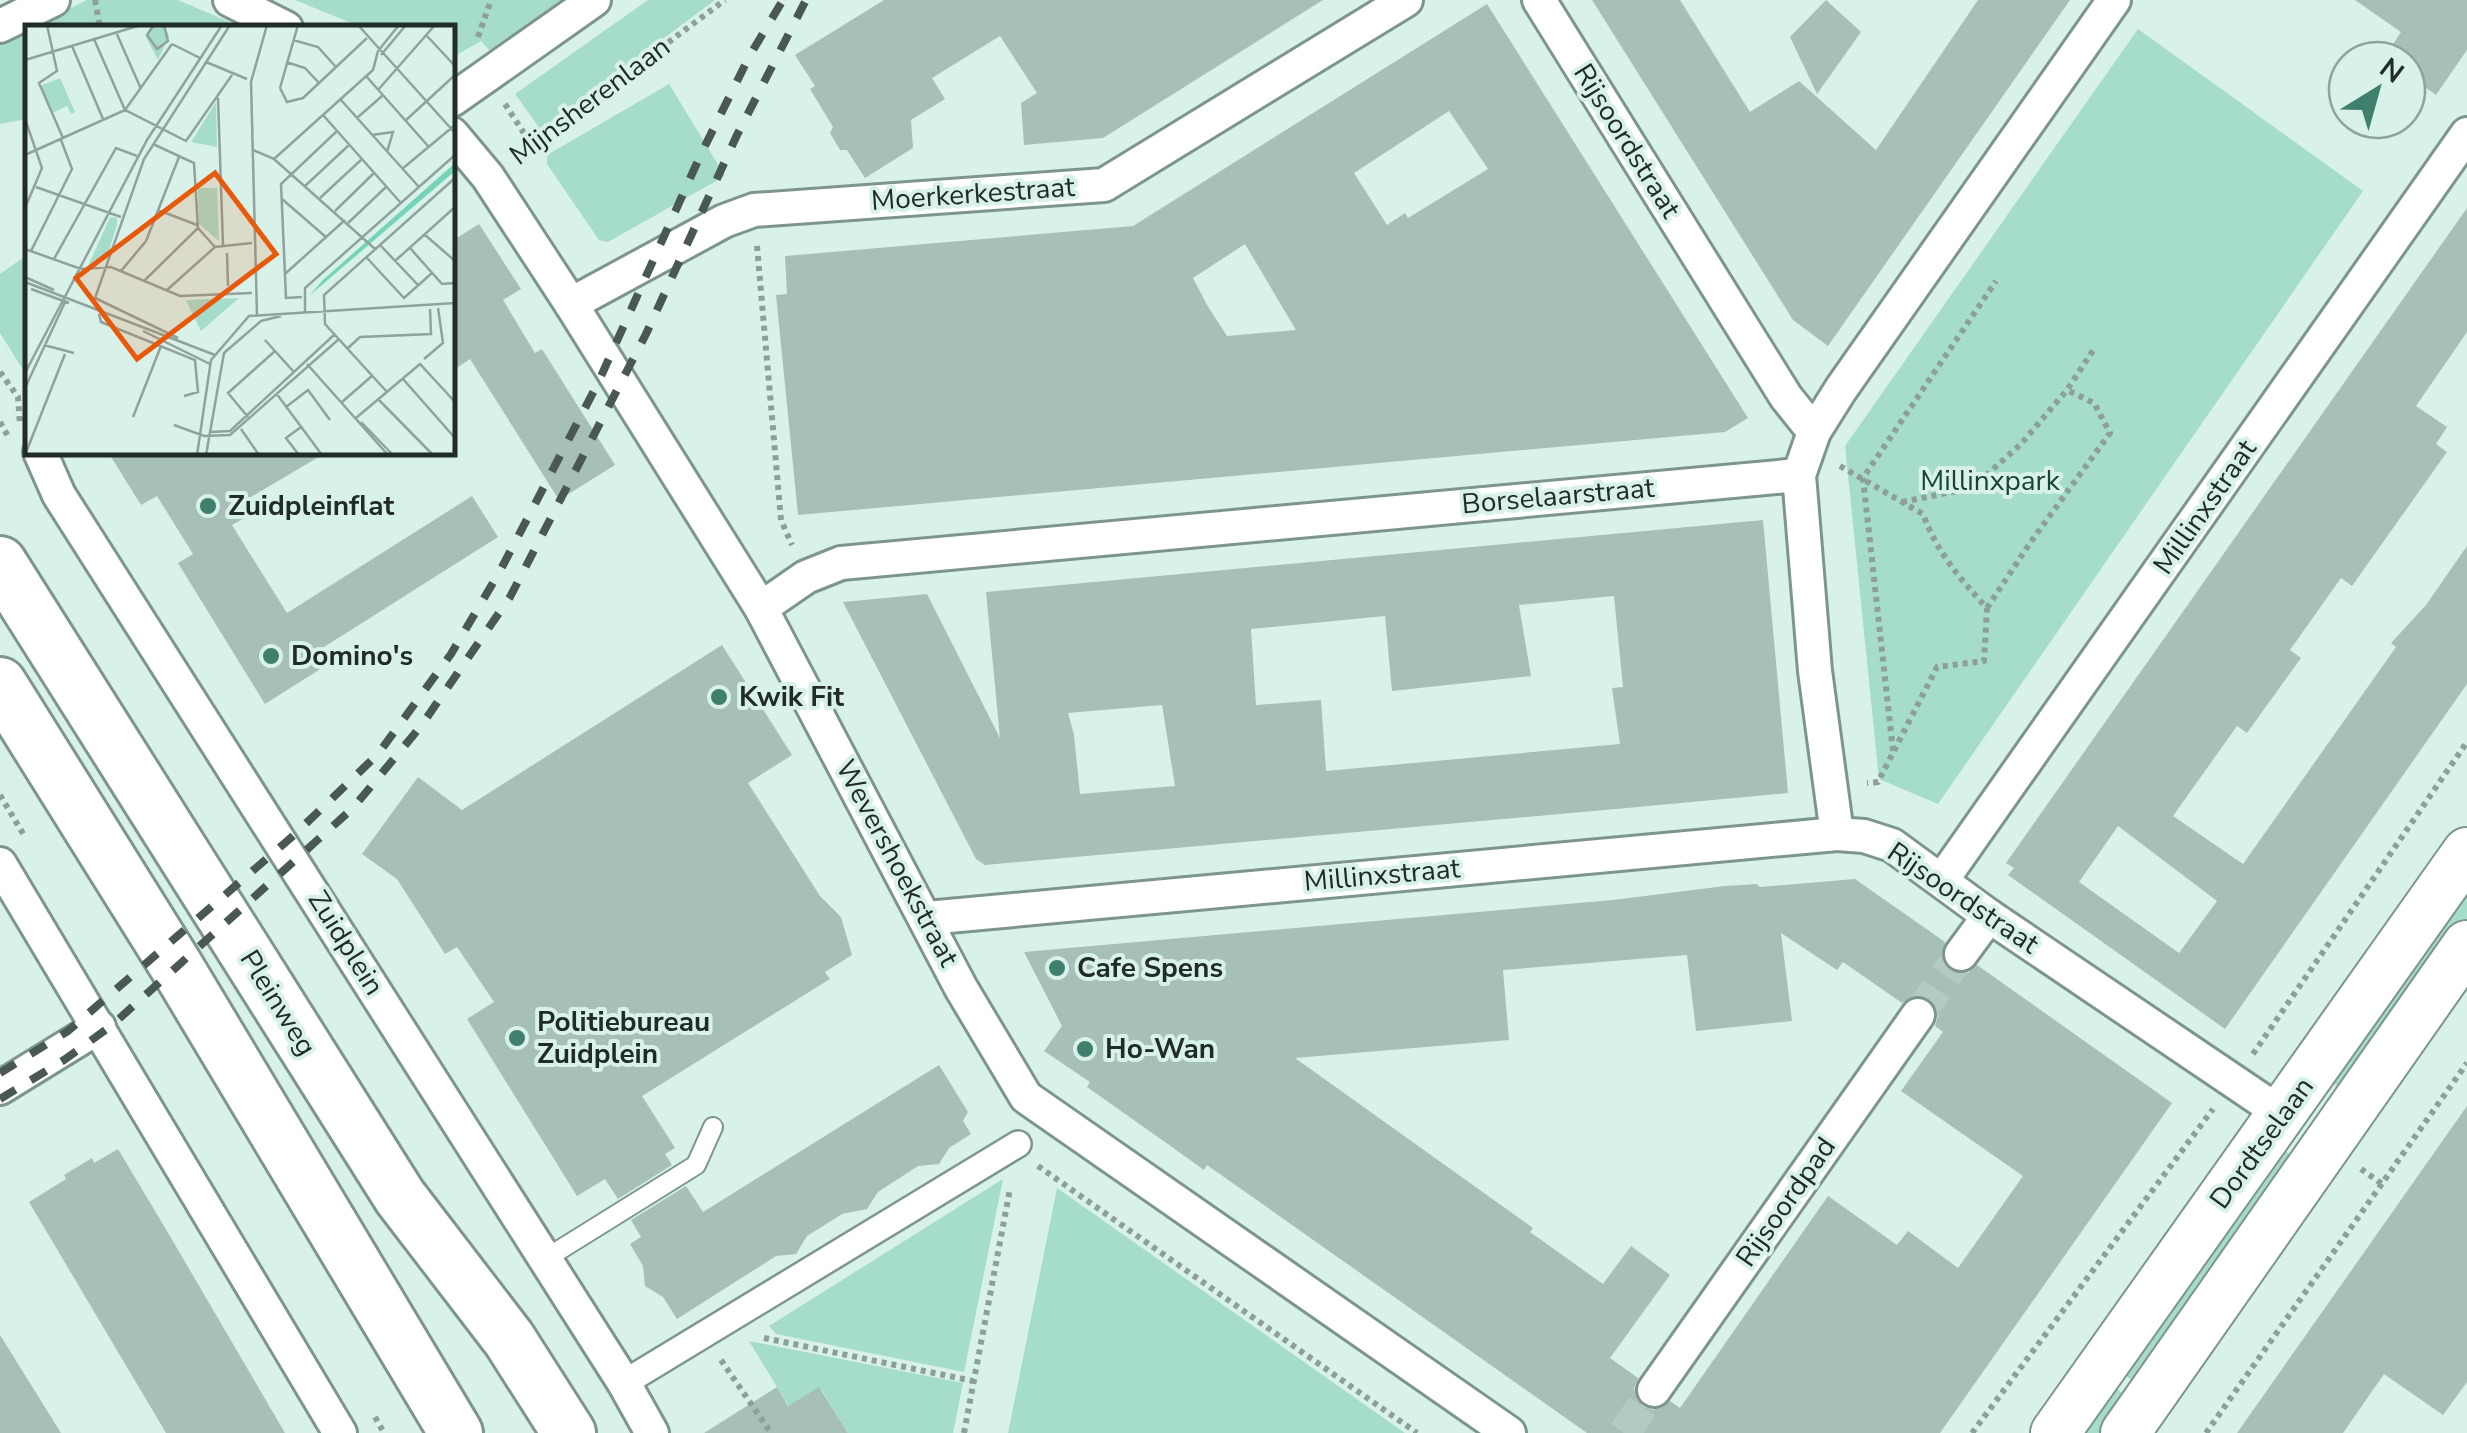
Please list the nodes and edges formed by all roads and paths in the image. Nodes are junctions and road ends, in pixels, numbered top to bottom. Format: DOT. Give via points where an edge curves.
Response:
graph roads {
  1 [pos="54,0"];
  2 [pos="95,0"];
  3 [pos="230,0"];
  4 [pos="594,0"];
  5 [pos="724,0"];
  6 [pos="1406,0"];
  7 [pos="1539,0"];
  8 [pos="2114,0"];
  9 [pos="99,25"];
  10 [pos="280,25"];
  11 [pos="0,26"];
  12 [pos="455,98"];
  13 [pos="2467,134"];
  14 [pos="455,138"];
  15 [pos="488,177"];
  16 [pos="754,210"];
  17 [pos="1996,282"];
  18 [pos="571,304"];
  19 [pos="2094,349"];
  20 [pos="2067,390"];
  21 [pos="1807,452"];
  22 [pos="41,455"];
  23 [pos="1863,478"];
  24 [pos="1902,502"];
  25 [pos="0,563"];
  26 [pos="806,577"];
  27 [pos="761,608"];
  28 [pos="1987,608"];
  29 [pos="0,684"];
  30 [pos="1893,753"];
  31 [pos="1831,789"];
  32 [pos="1837,834"];
  33 [pos="2467,852"];
  34 [pos="0,864"];
  35 [pos="1942,880"];
  36 [pos="1990,916"];
  37 [pos="927,918"];
  38 [pos="2467,945"];
  39 [pos="1961,954"];
  40 [pos="1918,1014"];
  41 [pos="99,1027"];
  42 [pos="2467,1063"];
  43 [pos="0,1088"];
  44 [pos="2282,1114"];
  45 [pos="713,1126"];
  46 [pos="1017,1148"];
  47 [pos="545,1260"];
  48 [pos="714,1328"];
  49 [pos="726,1366"];
  50 [pos="973,1381"];
  51 [pos="624,1382"];
  52 [pos="1654,1390"];
  53 [pos="340,1433"];
  54 [pos="456,1433"];
  55 [pos="569,1433"];
  56 [pos="652,1433"];
  57 [pos="771,1433"];
  58 [pos="964,1433"];
  59 [pos="1417,1433"];
  60 [pos="1509,1433"];
  61 [pos="2055,1433"];
  62 [pos="2124,1433"];
  63 [pos="2206,1433"];
  1 -- 11 [label="street"];
  2 -- 9 [label="path"];
  3 -- 10 [label="street"];
  4 -- 12 [label="street"];
  5 -- 15 [label="path, Mijnsherenlaan"];
  6 -- 16 [label="street, Moerkerkestraat" via="1104,185"];
  7 -- 21 [label="street, Rijsoordstraat" via="1786,396"];
  8 -- 21 [label="street" via="1841,390"];
  13 -- 35 [label="street, Millinxstraat"];
  14 -- 15 [label="street, Wevershoekstraat"];
  15 -- 18 [label="street, Wevershoekstraat"];
  16 -- 18 [label="street, Moerkerkestraat"];
  16 -- 26 [label="path" via="781,520"];
  17 -- 23 [label="path"];
  18 -- 27 [label="street, Wevershoekstraat"];
  19 -- 20 [label="path"];
  20 -- 24 [label="path" via="1972,488"];
  20 -- 28 [label="path" via="2094,403 2110,433"];
  21 -- 23 [label="path"];
  21 -- 26 [label="street, Borselaarstraat" via="860,561"];
  21 -- 31 [label="street" via="1814,670"];
  22 -- 47 [label="street, Zuidplein" via="59,495"];
  23 -- 24 [label="path"];
  23 -- 30 [label="path"];
  24 -- 28 [label="path" via="1923,514 1956,576"];
  25 -- 55 [label="main road, Pleinweg" via="400,1198 509,1339"];
  26 -- 27 [label="street, Borselaarstraat"];
  27 -- 37 [label="street, Wevershoekstraat"];
  28 -- 30 [label="path" via="1984,661 1936,667"];
  29 -- 54 [label="main road"];
  30 -- 31 [label="path" via="1878,782"];
  31 -- 32 [label="street"];
  32 -- 35 [label="street, Rijsoordstraat" via="1892,845"];
  32 -- 37 [label="street, Millinxstraat"];
  33 -- 44 [label="main road, Dordtselaan"];
  34 -- 41 [label="street"];
  35 -- 36 [label="street, Rijsoordstraat"];
  36 -- 39 [label="street"];
  36 -- 44 [label="street, Rijsoordstraat"];
  37 -- 60 [label="street, Wevershoekstraat" via="1026,1098"];
  38 -- 62 [label="main road, Dordtselaan"];
  40 -- 52 [label="street, Rijsoordpad"];
  41 -- 43 [label="street"];
  41 -- 53 [label="street"];
  42 -- 63 [label="path"];
  44 -- 61 [label="main road, Dordtselaan"];
  45 -- 47 [label="lane" via="696,1165"];
  46 -- 48 [label="street"];
  46 -- 50 [label="path"];
  46 -- 59 [label="path"];
  47 -- 51 [label="street, Zuidplein"];
  48 -- 50 [label="path"];
  48 -- 51 [label="street"];
  49 -- 57 [label="path"];
  50 -- 58 [label="path"];
  51 -- 56 [label="street, Zuidplein"];
}
